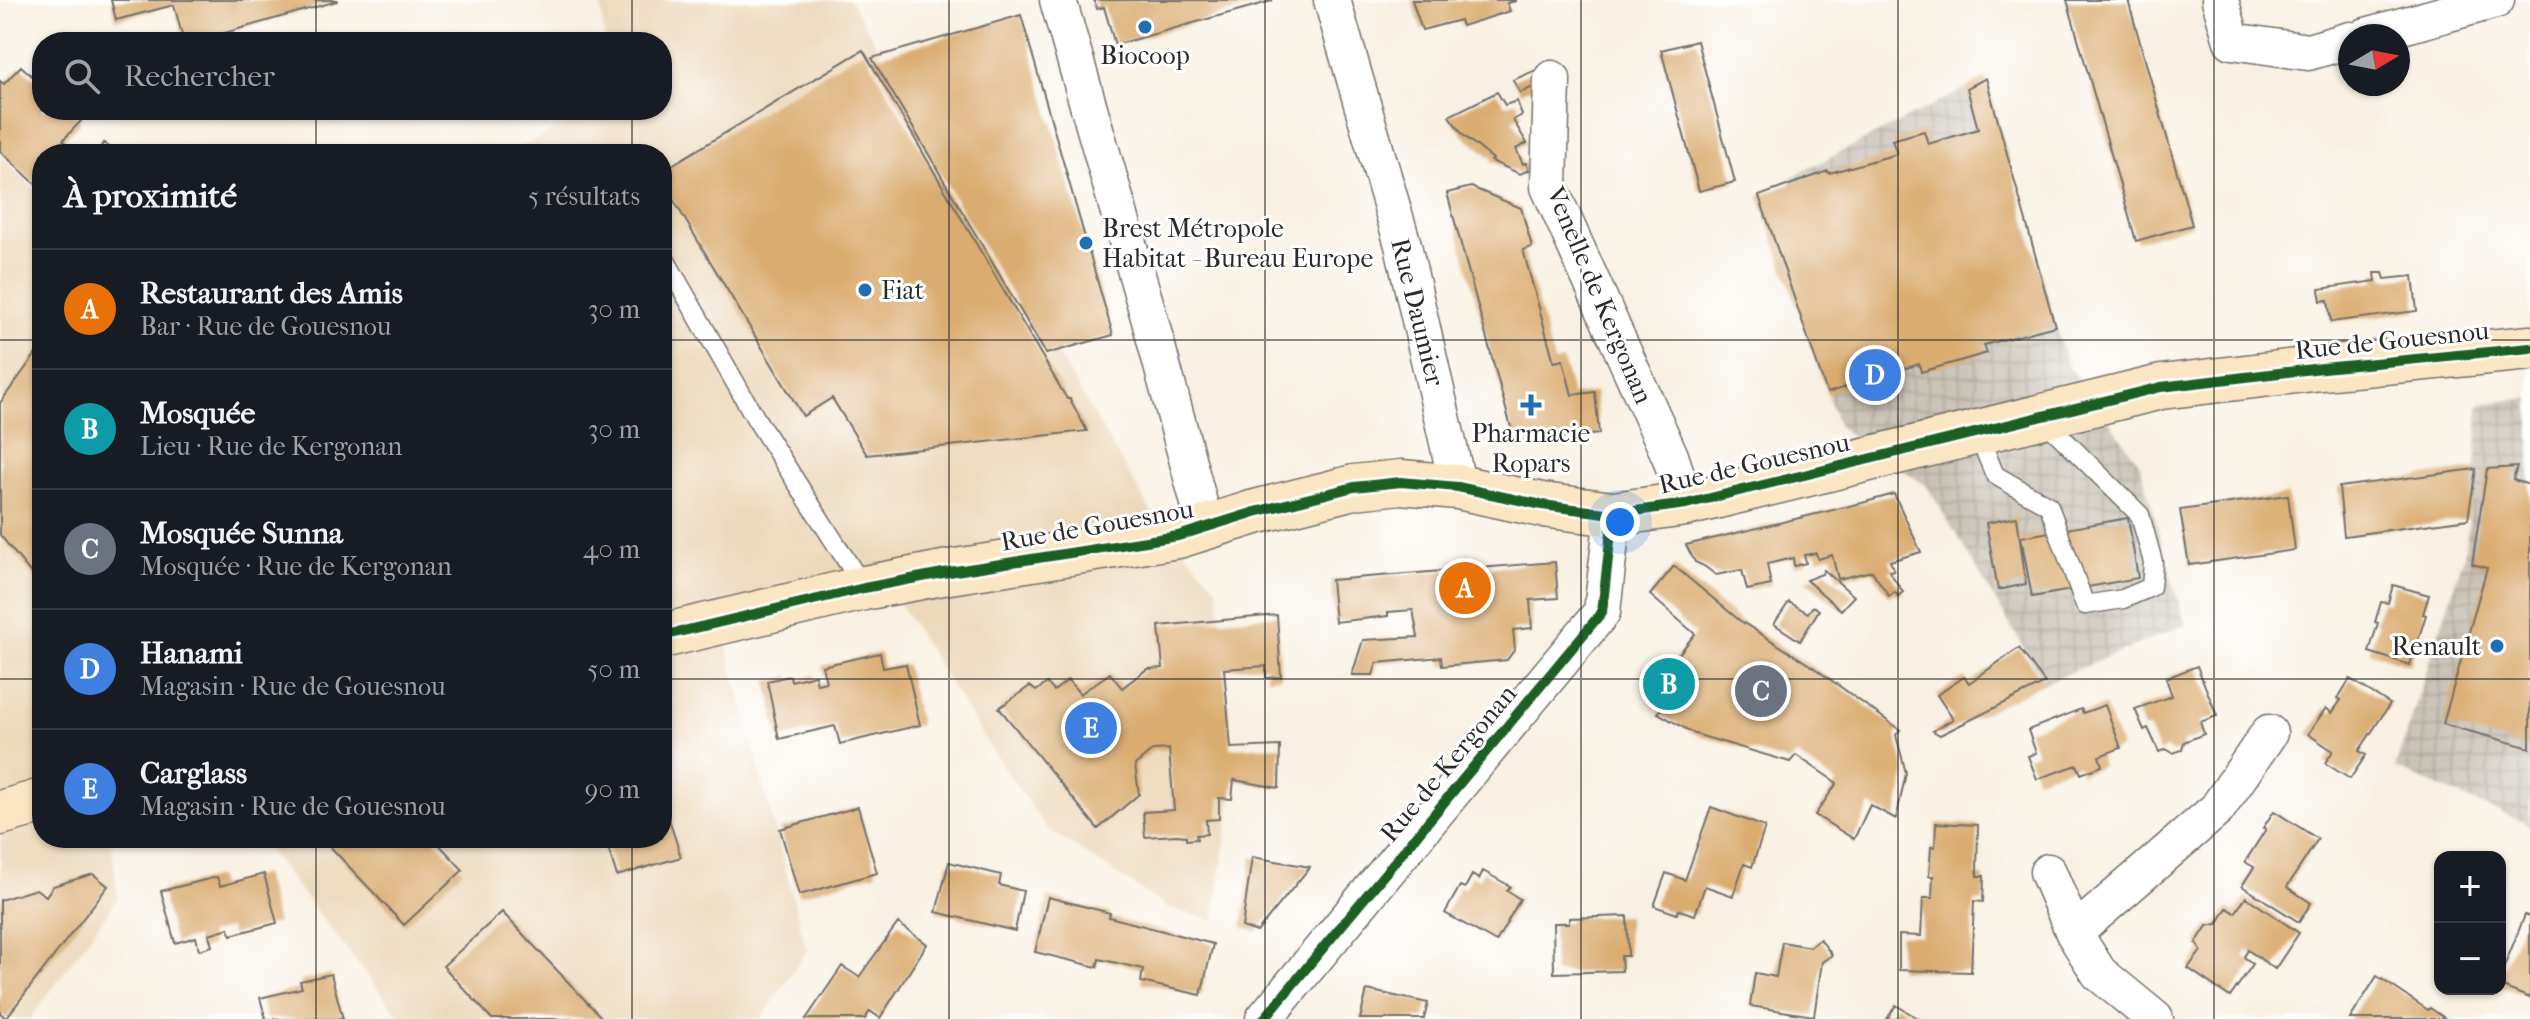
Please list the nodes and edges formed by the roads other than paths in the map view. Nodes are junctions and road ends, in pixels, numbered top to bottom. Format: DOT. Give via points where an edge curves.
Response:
graph roads {
  1 [pos="1058,0"];
  2 [pos="1332,0"];
  3 [pos="2220,0"];
  4 [pos="2496,0"];
  5 [pos="2409,24"];
  6 [pos="2338,43"];
  7 [pos="1552,79"];
  8 [pos="672,272"];
  9 [pos="2530,348"];
  10 [pos="2040,416"];
  11 [pos="1977,432"];
  12 [pos="1458,487"];
  13 [pos="1686,504"];
  14 [pos="1613,514"];
  15 [pos="1206,529"];
  16 [pos="864,588"];
  17 [pos="672,634"];
  18 [pos="2269,733"];
  19 [pos="32,804"];
  20 [pos="0,813"];
  21 [pos="2048,872"];
  22 [pos="2074,933"];
  23 [pos="1264,1019"];
  24 [pos="2155,1019"];
  1 -- 15 [label="street"];
  2 -- 12 [label="street, Rue Daumier" via="1403,245"];
  3 -- 6 [label="street" via="2232,41 2308,52"];
  4 -- 5 [label="street"];
  7 -- 13 [label="street, Venelle de Kergonan" via="1549,187 1670,456"];
  8 -- 16 [label="lane" via="756,419"];
  9 -- 10 [label="street, Rue de Gouesnou" via="2161,387"];
  10 -- 11 [label="street, Rue de Gouesnou"];
  10 -- 11 [label="lane" via="2140,515 2153,562 2151,587 2123,599 2085,605 2049,506 1995,475"];
  11 -- 13 [label="street, Rue de Gouesnou"];
  12 -- 14 [label="street, Rue de Gouesnou"];
  12 -- 15 [label="street, Rue de Gouesnou" via="1401,482 1354,487"];
  13 -- 14 [label="street, Rue de Gouesnou"];
  14 -- 23 [label="street, Rue de Kergonan" via="1602,612"];
  15 -- 16 [label="street, Rue de Gouesnou"];
  16 -- 17 [label="street, Rue de Gouesnou"];
  18 -- 22 [label="street" via="2217,809"];
  19 -- 20 [label="street"];
  21 -- 22 [label="street"];
  22 -- 24 [label="street" via="2099,973"];
}
